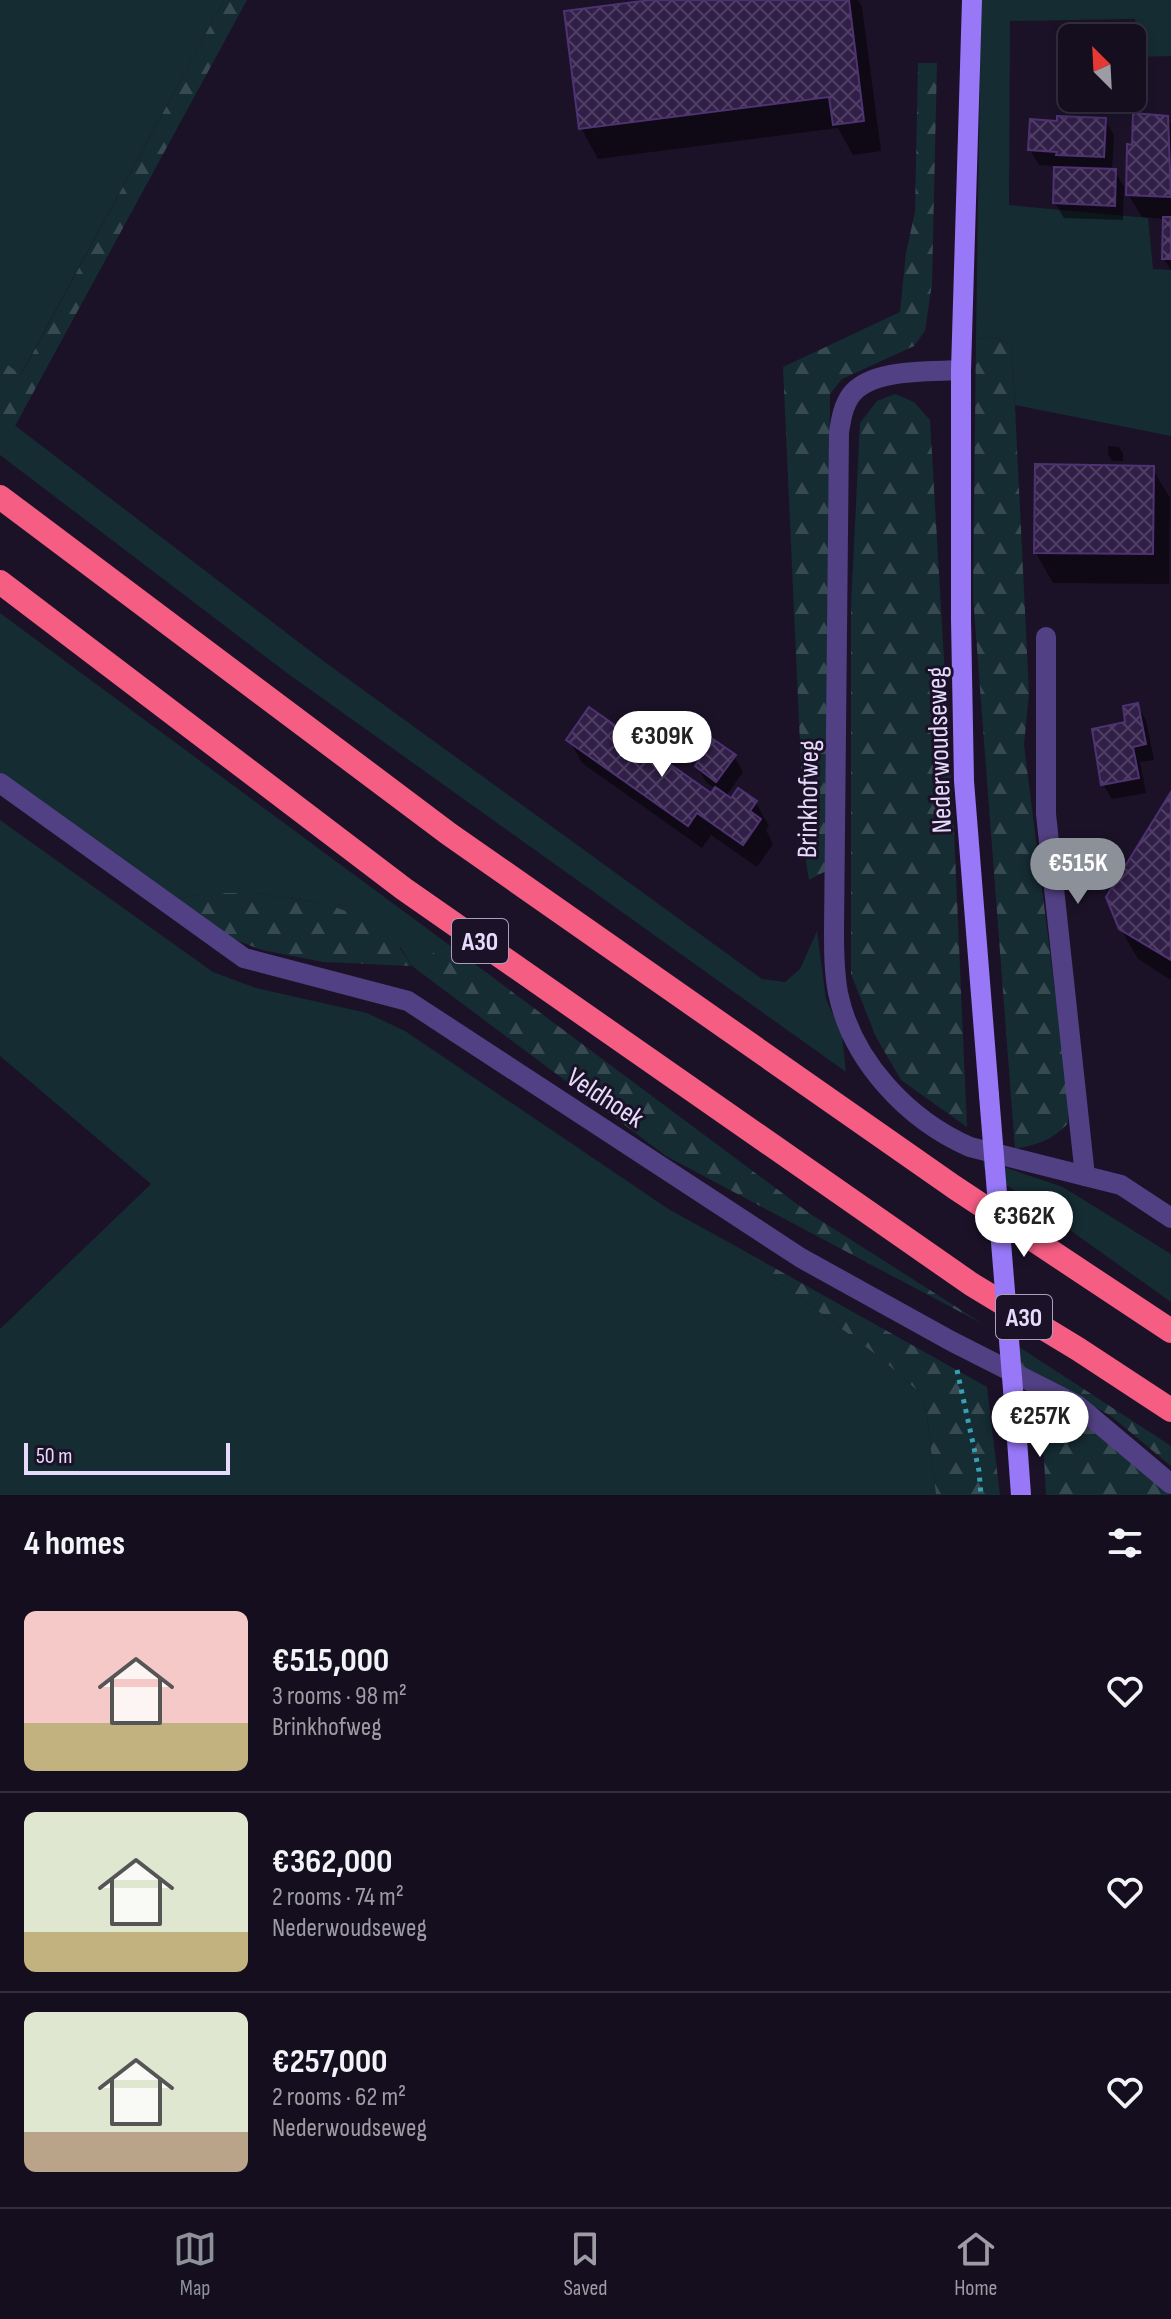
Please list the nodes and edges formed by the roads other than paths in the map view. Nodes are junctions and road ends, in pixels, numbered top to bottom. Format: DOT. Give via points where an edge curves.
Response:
graph roads {
  1 [pos="972,0"];
  2 [pos="961,370"];
  3 [pos="0,497"];
  4 [pos="0,582"];
  5 [pos="1046,637"];
  6 [pos="0,783"];
  7 [pos="1085,1176"];
  8 [pos="1171,1218"];
  9 [pos="1171,1331"];
  10 [pos="1171,1410"];
  11 [pos="1171,1484"];
  12 [pos="1021,1495"];
  1 -- 2 [label="street, Nederwoudseweg"];
  2 -- 7 [label="street, Brinkhofweg" via="872,380 851,394 842,414 834,931 838,996 852,1033 891,1094 919,1117 970,1147"];
  2 -- 12 [label="street, Nederwoudseweg, bridge" via="964,781"];
  3 -- 9 [label="highway, A30" via="449,834 954,1187"];
  4 -- 10 [label="highway, A30" via="404,889 971,1284"];
  5 -- 7 [label="street" via="1046,814"];
  6 -- 11 [label="street, Veldhoek" via="244,958 408,1001 801,1258 1077,1405"];
  7 -- 8 [label="street, Brinkhofweg" via="1121,1185"];
}
